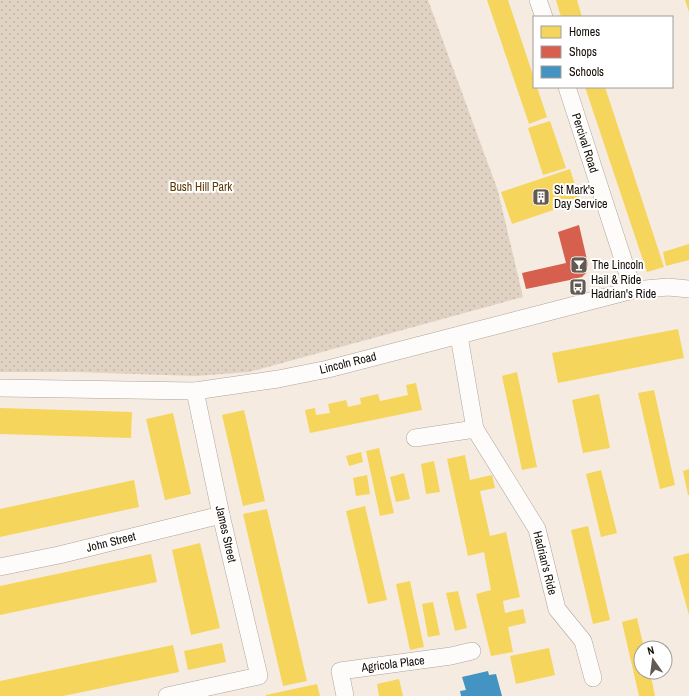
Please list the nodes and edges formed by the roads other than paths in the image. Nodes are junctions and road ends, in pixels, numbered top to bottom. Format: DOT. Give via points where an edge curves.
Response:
graph roads {
  1 [pos="538,0"];
  2 [pos="544,16"];
  3 [pos="567,88"];
  4 [pos="689,289"];
  5 [pos="633,290"];
  6 [pos="459,336"];
  7 [pos="0,388"];
  8 [pos="195,391"];
  9 [pos="475,429"];
  10 [pos="415,438"];
  11 [pos="221,515"];
  12 [pos="0,567"];
  13 [pos="472,651"];
  14 [pos="593,678"];
  15 [pos="167,696"];
  16 [pos="345,696"];
  1 -- 2 [label="street"];
  3 -- 5 [label="street, Percival Road"];
  4 -- 5 [label="street, Lincoln Road" via="668,287"];
  5 -- 6 [label="street, Lincoln Road"];
  6 -- 8 [label="street, Lincoln Road" via="278,380"];
  6 -- 9 [label="street, Hadrian's Ride"];
  7 -- 8 [label="street, Lincoln Road"];
  8 -- 11 [label="street, James Street"];
  9 -- 10 [label="street"];
  9 -- 14 [label="street, Hadrian's Ride" via="538,529 557,609 583,641"];
  11 -- 12 [label="street, John Street"];
  11 -- 15 [label="street, James Street" via="259,676"];
  13 -- 16 [label="street, Agricola Place" via="340,671"];
}
